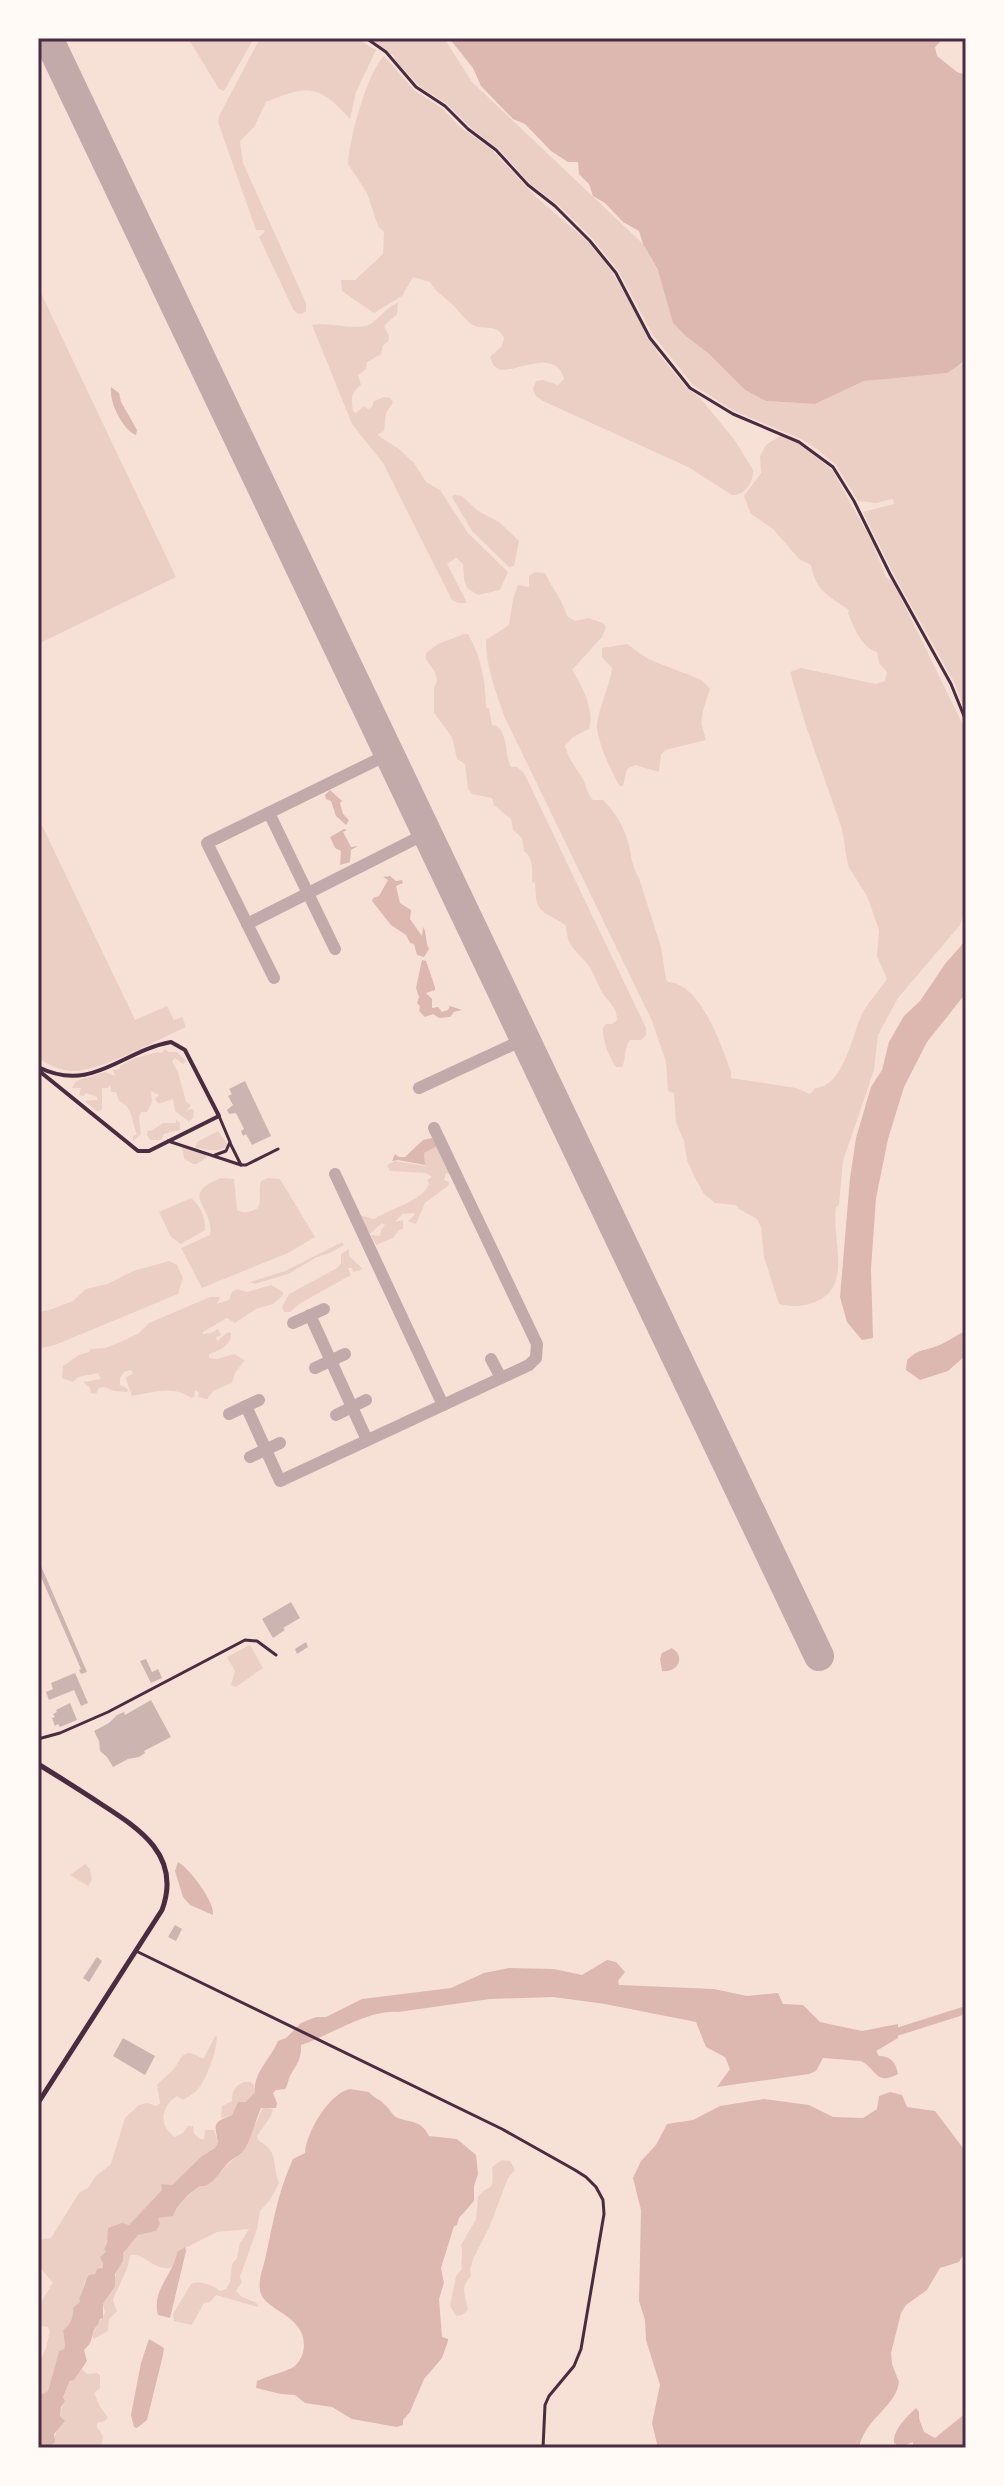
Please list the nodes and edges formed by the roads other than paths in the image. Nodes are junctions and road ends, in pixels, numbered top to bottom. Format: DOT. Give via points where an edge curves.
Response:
graph roads {
  1 [pos="366,38"];
  2 [pos="966,721"];
  3 [pos="38,1069"];
  4 [pos="66,1077"];
  5 [pos="61,1090"];
  6 [pos="219,1116"];
  7 [pos="168,1141"];
  8 [pos="230,1142"];
  9 [pos="278,1149"];
  10 [pos="211,1155"];
  11 [pos="241,1165"];
  12 [pos="276,1655"];
  13 [pos="38,1739"];
  14 [pos="38,1764"];
  15 [pos="136,1951"];
  16 [pos="38,2103"];
  17 [pos="543,2448"];
  1 -- 2 [label="street" via="416,87 496,150 590,241 616,273 650,338 690,388 733,414 799,442 833,467"];
  3 -- 4 [label="street"];
  3 -- 5 [label="street"];
  4 -- 5 [label="street"];
  4 -- 6 [label="street" via="95,1072 171,1042 185,1050"];
  5 -- 7 [label="street" via="138,1151"];
  6 -- 7 [label="street"];
  6 -- 8 [label="street"];
  7 -- 10 [label="street"];
  8 -- 10 [label="street" via="223,1154"];
  8 -- 11 [label="street"];
  9 -- 11 [label="street"];
  10 -- 11 [label="street"];
  12 -- 13 [label="street" via="257,1641 245,1640 108,1712"];
  14 -- 15 [label="main road" via="135,1826 161,1857 166,1896"];
  15 -- 16 [label="main road"];
  15 -- 17 [label="street" via="502,2129 596,2187 603,2200 603,2231 581,2349 545,2405"];
}
